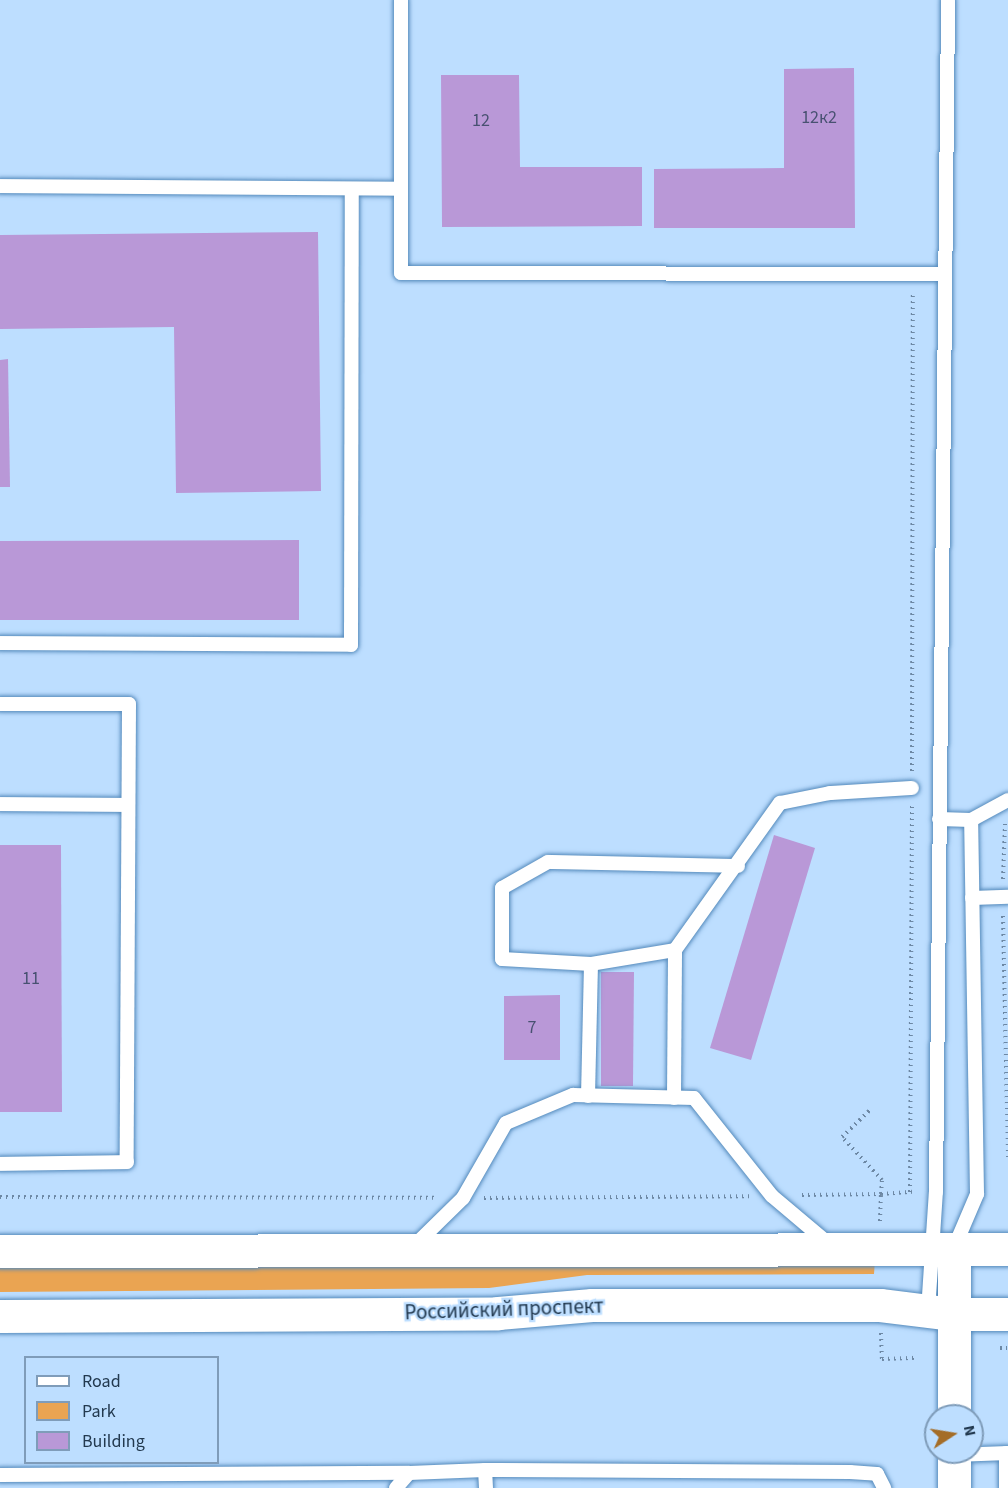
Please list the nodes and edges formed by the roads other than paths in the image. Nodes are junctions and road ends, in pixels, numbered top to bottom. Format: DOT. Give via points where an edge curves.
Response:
graph roads {
  1 [pos="401,0"];
  2 [pos="948,0"];
  3 [pos="0,186"];
  4 [pos="352,189"];
  5 [pos="398,189"];
  6 [pos="945,274"];
  7 [pos="0,643"];
  8 [pos="0,704"];
  9 [pos="912,788"];
  10 [pos="1008,800"];
  11 [pos="0,804"];
  12 [pos="128,805"];
  13 [pos="939,819"];
  14 [pos="971,820"];
  15 [pos="738,866"];
  16 [pos="1006,897"];
  17 [pos="972,898"];
  18 [pos="675,950"];
  19 [pos="591,964"];
  20 [pos="588,1096"];
  21 [pos="674,1098"];
  22 [pos="0,1164"];
  23 [pos="1008,1249"];
  24 [pos="409,1250"];
  25 [pos="835,1250"];
  26 [pos="942,1250"];
  27 [pos="0,1251"];
  28 [pos="940,1313"];
  29 [pos="1008,1314"];
  30 [pos="0,1316"];
  31 [pos="952,1404"];
  32 [pos="984,1454"];
  33 [pos="1007,1454"];
  34 [pos="954,1464"];
  35 [pos="485,1470"];
  36 [pos="409,1473"];
  37 [pos="0,1475"];
  38 [pos="396,1488"];
  39 [pos="486,1488"];
  40 [pos="884,1488"];
  41 [pos="954,1488"];
  42 [pos="1006,1488"];
  1 -- 5 [label="lane"];
  2 -- 6 [label="lane"];
  3 -- 4 [label="lane"];
  4 -- 5 [label="lane"];
  4 -- 7 [label="lane" via="351,645"];
  5 -- 6 [label="lane" via="401,273"];
  6 -- 13 [label="lane"];
  8 -- 12 [label="lane" via="129,704"];
  9 -- 15 [label="lane" via="830,793 780,803"];
  10 -- 14 [label="lane"];
  11 -- 12 [label="lane"];
  12 -- 22 [label="lane" via="127,1162"];
  13 -- 14 [label="lane"];
  13 -- 26 [label="lane"];
  14 -- 17 [label="lane"];
  15 -- 18 [label="lane"];
  15 -- 19 [label="lane" via="548,862 502,888 502,959"];
  16 -- 17 [label="lane"];
  17 -- 26 [label="lane" via="977,1194"];
  18 -- 19 [label="lane"];
  18 -- 21 [label="lane"];
  19 -- 20 [label="lane"];
  20 -- 21 [label="lane"];
  20 -- 24 [label="lane" via="573,1095 506,1123 463,1198"];
  21 -- 25 [label="lane" via="694,1098 772,1196"];
  23 -- 26 [label="main road"];
  24 -- 25 [label="main road"];
  24 -- 27 [label="main road"];
  25 -- 26 [label="main road"];
  26 -- 28 [label="main road"];
  28 -- 29 [label="main road, Российский проспект"];
  28 -- 30 [label="main road, Российский проспект" via="880,1305 615,1305 498,1313"];
  28 -- 31 [label="main road"];
  32 -- 33 [label="lane"];
  33 -- 42 [label="lane"];
  34 -- 41 [label="main road"];
  35 -- 36 [label="lane"];
  35 -- 39 [label="lane"];
  35 -- 40 [label="lane" via="850,1472 877,1474"];
  36 -- 37 [label="lane"];
  36 -- 38 [label="lane"];
}
